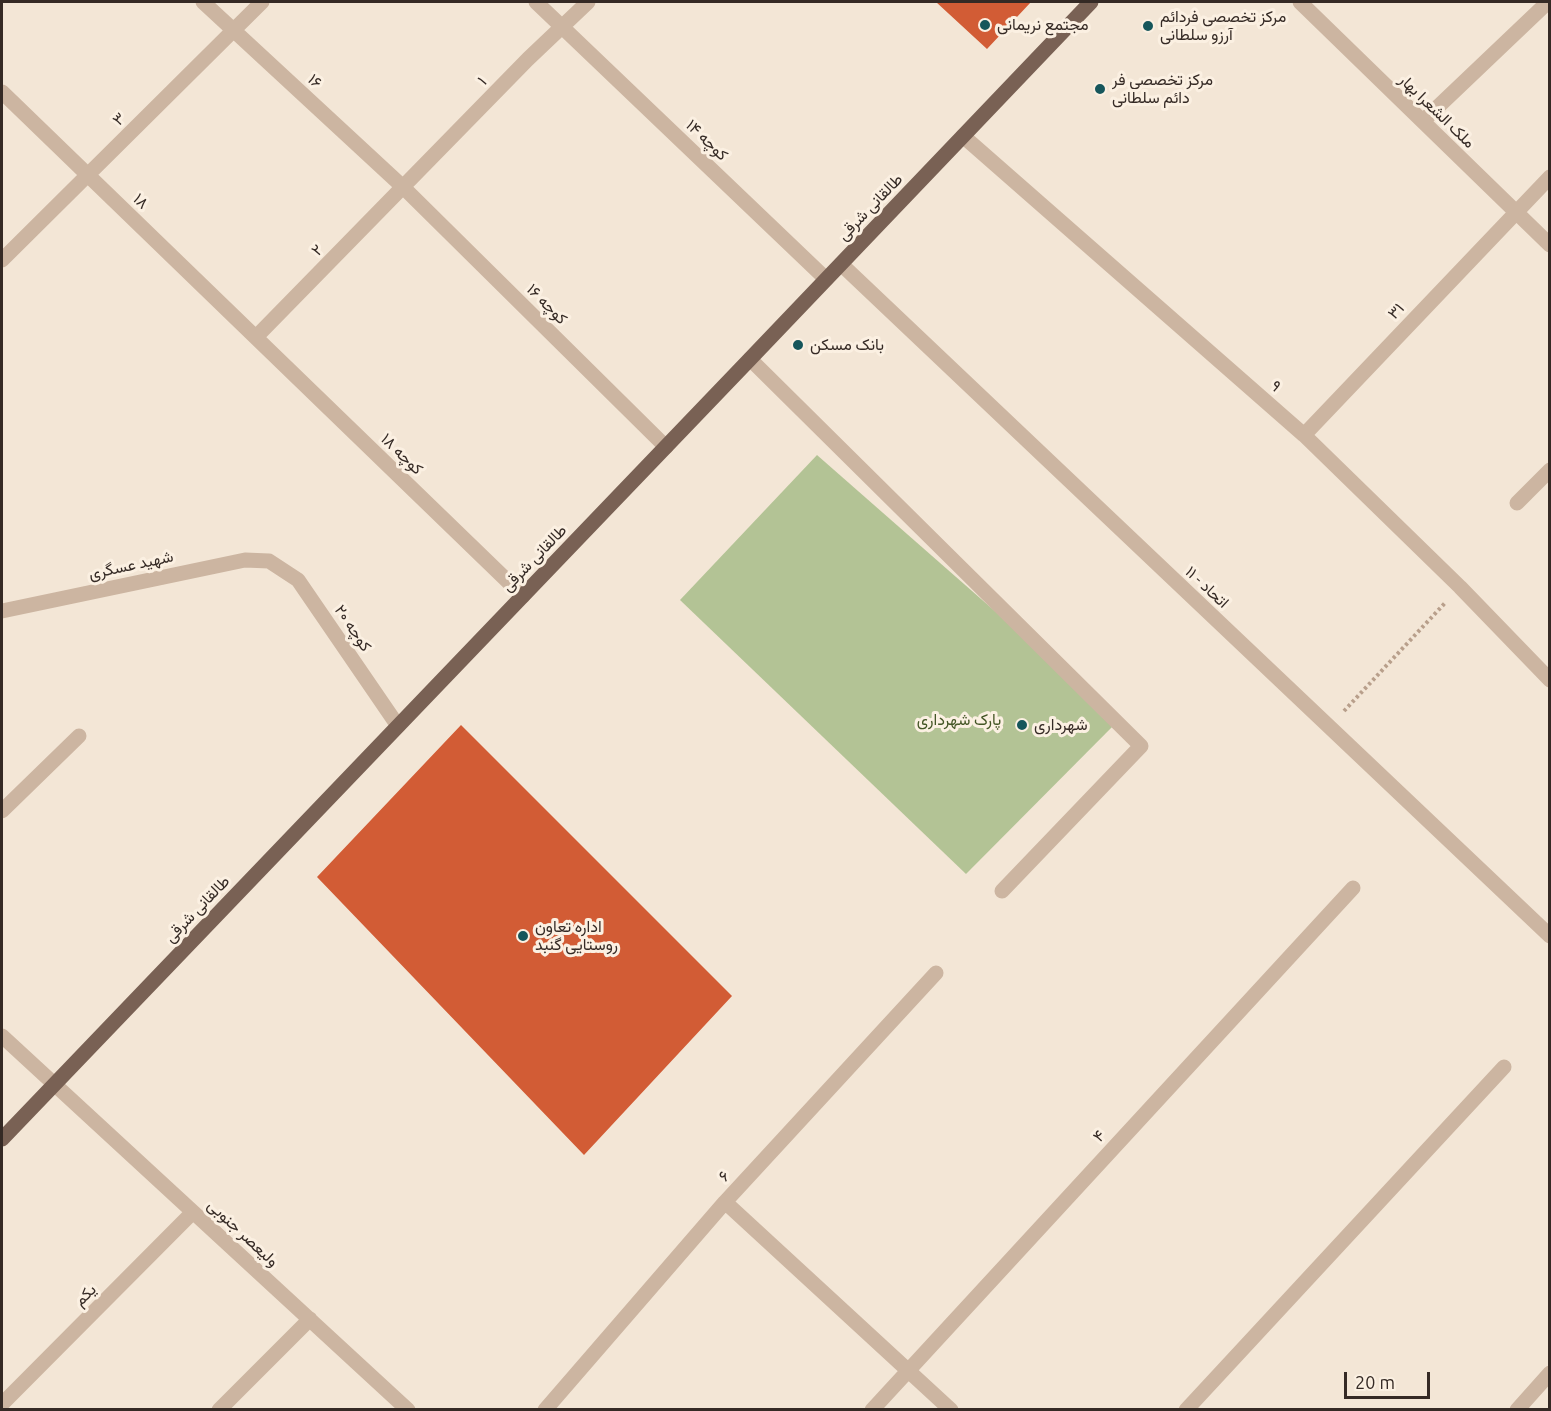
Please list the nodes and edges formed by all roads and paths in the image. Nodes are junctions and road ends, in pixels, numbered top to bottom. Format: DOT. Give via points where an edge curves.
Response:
graph roads {
  1 [pos="203,2"];
  2 [pos="262,2"];
  3 [pos="536,2"];
  4 [pos="588,2"];
  5 [pos="1091,2"];
  6 [pos="1300,2"];
  7 [pos="1548,2"];
  8 [pos="562,27"];
  9 [pos="234,30"];
  10 [pos="2,92"];
  11 [pos="1423,121"];
  12 [pos="963,136"];
  13 [pos="88,175"];
  14 [pos="1550,177"];
  15 [pos="403,187"];
  16 [pos="1515,212"];
  17 [pos="1550,245"];
  18 [pos="2,261"];
  19 [pos="841,264"];
  20 [pos="826,279"];
  21 [pos="256,337"];
  22 [pos="750,359"];
  23 [pos="1304,435"];
  24 [pos="666,447"];
  25 [pos="1550,470"];
  26 [pos="1517,504"];
  27 [pos="269,561"];
  28 [pos="1460,587"];
  29 [pos="523,596"];
  30 [pos="2,611"];
  31 [pos="1550,680"];
  32 [pos="398,726"];
  33 [pos="1329,727"];
  34 [pos="79,736"];
  35 [pos="2,811"];
  36 [pos="1353,888"];
  37 [pos="1002,891"];
  38 [pos="1550,936"];
  39 [pos="936,973"];
  40 [pos="2,1036"];
  41 [pos="1504,1067"];
  42 [pos="54,1084"];
  43 [pos="2,1139"];
  44 [pos="725,1202"];
  45 [pos="193,1212"];
  46 [pos="310,1319"];
  47 [pos="908,1370"];
  48 [pos="1550,1373"];
  49 [pos="2,1404"];
  50 [pos="219,1410"];
  51 [pos="408,1410"];
  52 [pos="545,1410"];
  53 [pos="872,1410"];
  54 [pos="951,1410"];
  55 [pos="1186,1410"];
  56 [pos="1517,1410"];
  1 -- 9 [label="street, ۱۶"];
  2 -- 9 [label="street, ۳"];
  3 -- 8 [label="street, کوچه ۱۴"];
  4 -- 8 [label="street, ۱"];
  5 -- 12 [label="main road, طالقانی شرقی"];
  6 -- 11 [label="street, ملک الشعرا بهار"];
  7 -- 11 [label="street"];
  8 -- 15 [label="street, ۱"];
  8 -- 20 [label="street, کوچه ۱۴"];
  9 -- 13 [label="street, ۳"];
  9 -- 15 [label="street, ۱۶"];
  10 -- 13 [label="street, ۱۸"];
  11 -- 16 [label="street, ملک الشعرا بهار"];
  12 -- 19 [label="main road, طالقانی شرقی"];
  12 -- 23 [label="street, ۹"];
  13 -- 18 [label="street, ۳"];
  13 -- 21 [label="street, ۱۸"];
  14 -- 16 [label="street, ۳۱"];
  15 -- 21 [label="street, ۲"];
  15 -- 24 [label="street, کوچه ۱۶"];
  16 -- 17 [label="street, ملک الشعرا بهار"];
  16 -- 23 [label="street, ۳۱"];
  19 -- 20 [label="main road, طالقانی شرقی"];
  19 -- 33 [label="street, اتحاد - ۱۱"];
  20 -- 22 [label="main road, طالقانی شرقی"];
  21 -- 29 [label="street, کوچه ۱۸"];
  22 -- 24 [label="main road, طالقانی شرقی"];
  22 -- 37 [label="street" via="1141,746"];
  23 -- 28 [label="street, ۹"];
  24 -- 29 [label="main road, طالقانی شرقی"];
  25 -- 26 [label="street"];
  27 -- 30 [label="street, شهید عسگری" via="245,560"];
  27 -- 32 [label="street, کوچه ۲۰" via="298,580"];
  28 -- 31 [label="street, ۹"];
  28 -- 33 [label="path"];
  29 -- 32 [label="main road, طالقانی شرقی"];
  32 -- 42 [label="main road, طالقانی شرقی"];
  33 -- 38 [label="street, اتحاد - ۱۱"];
  34 -- 35 [label="street"];
  36 -- 47 [label="street, ۴"];
  39 -- 44 [label="street, ۶"];
  40 -- 42 [label="street, ولیعصر جنوبی"];
  41 -- 55 [label="street"];
  42 -- 43 [label="main road, طالقانی شرقی"];
  42 -- 45 [label="street, ولیعصر جنوبی"];
  44 -- 47 [label="street"];
  44 -- 52 [label="street, ۶"];
  45 -- 46 [label="street, ولیعصر جنوبی"];
  45 -- 49 [label="street, یکم"];
  46 -- 50 [label="street"];
  46 -- 51 [label="street, ولیعصر جنوبی"];
  47 -- 53 [label="street, ۴"];
  47 -- 54 [label="street"];
  48 -- 56 [label="street"];
}
